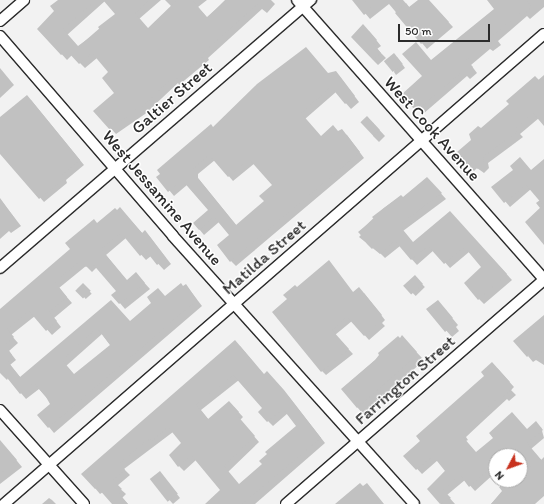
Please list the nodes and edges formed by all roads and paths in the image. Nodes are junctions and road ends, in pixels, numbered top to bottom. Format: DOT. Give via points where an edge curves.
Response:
graph roads {
  1 [pos="24,0"];
  2 [pos="303,2"];
  3 [pos="0,21"];
  4 [pos="544,34"];
  5 [pos="0,36"];
  6 [pos="422,141"];
  7 [pos="115,169"];
  8 [pos="0,268"];
  9 [pos="544,280"];
  10 [pos="234,304"];
  11 [pos="0,410"];
  12 [pos="359,442"];
  13 [pos="49,465"];
  14 [pos="4,504"];
  15 [pos="84,504"];
  16 [pos="286,504"];
  17 [pos="414,504"];
  1 -- 3 [label="street"];
  2 -- 6 [label="street, West Cook Avenue"];
  2 -- 7 [label="street, Galtier Street"];
  4 -- 6 [label="street, Matilda Street"];
  5 -- 7 [label="street, West Jessamine Avenue"];
  6 -- 9 [label="street, West Cook Avenue"];
  6 -- 10 [label="street, Matilda Street"];
  7 -- 8 [label="street, Galtier Street"];
  7 -- 10 [label="street, West Jessamine Avenue"];
  9 -- 12 [label="street, Farrington Street"];
  10 -- 12 [label="street, West Jessamine Avenue"];
  10 -- 13 [label="street, Matilda Street"];
  11 -- 13 [label="street"];
  12 -- 16 [label="street, Farrington Street"];
  12 -- 17 [label="street, West Jessamine Avenue"];
  13 -- 14 [label="street, Matilda Street"];
  13 -- 15 [label="street"];
}
